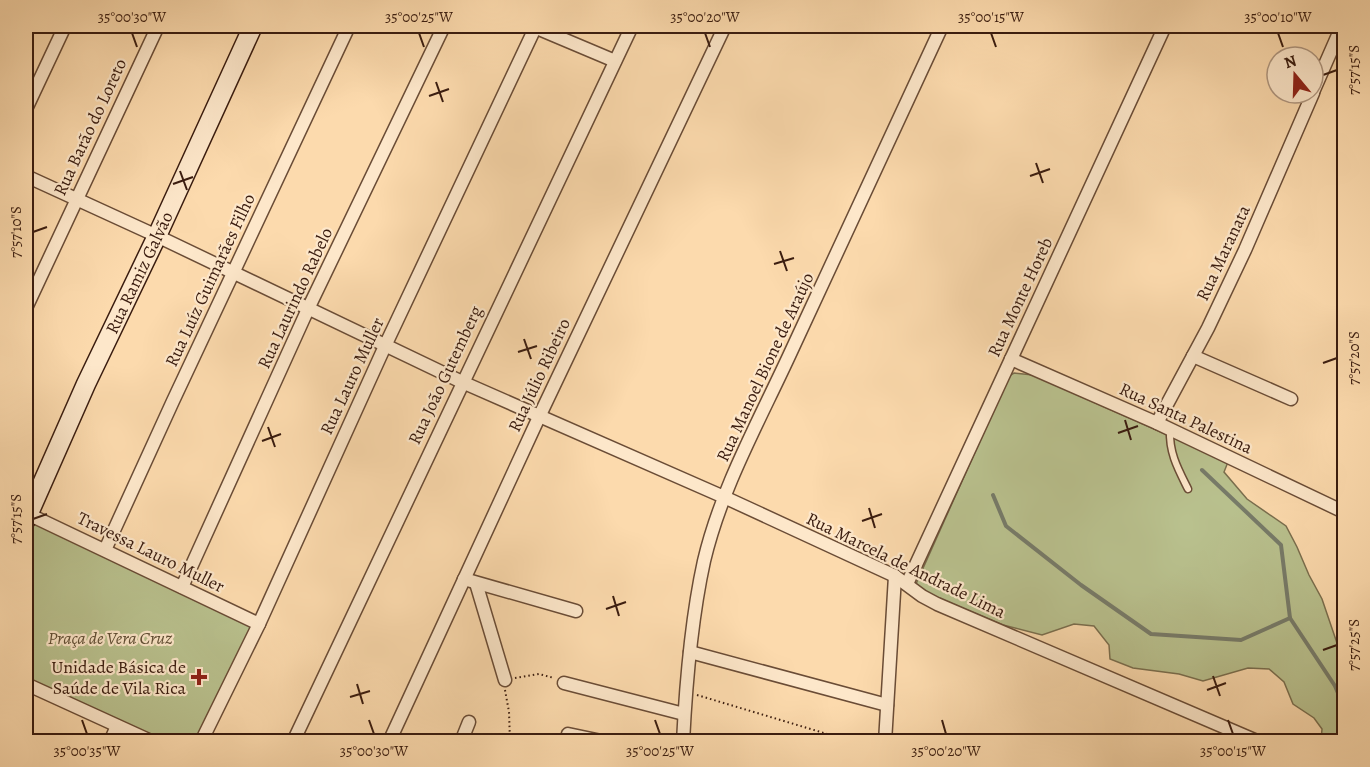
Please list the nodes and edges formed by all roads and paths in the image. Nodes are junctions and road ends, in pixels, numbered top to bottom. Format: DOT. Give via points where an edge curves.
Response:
graph roads {
  1 [pos="64,26"];
  2 [pos="158,26"];
  3 [pos="253,26"];
  4 [pos="349,26"];
  5 [pos="444,26"];
  6 [pos="534,26"];
  7 [pos="632,26"];
  8 [pos="725,26"];
  9 [pos="942,26"];
  10 [pos="1165,26"];
  11 [pos="1342,26"];
  12 [pos="615,61"];
  13 [pos="1325,65"];
  14 [pos="1307,105"];
  15 [pos="26,110"];
  16 [pos="26,176"];
  17 [pos="77,198"];
  18 [pos="157,236"];
  19 [pos="233,273"];
  20 [pos="26,308"];
  21 [pos="308,309"];
  22 [pos="385,346"];
  23 [pos="1193,356"];
  24 [pos="1011,359"];
  25 [pos="462,382"];
  26 [pos="1291,399"];
  27 [pos="539,417"];
  28 [pos="1158,423"];
  29 [pos="1170,429"];
  30 [pos="1188,489"];
  31 [pos="724,497"];
  32 [pos="1344,512"];
  33 [pos="27,517"];
  34 [pos="105,550"];
  35 [pos="895,576"];
  36 [pos="470,581"];
  37 [pos="907,584"];
  38 [pos="182,587"];
  39 [pos="576,611"];
  40 [pos="259,624"];
  41 [pos="690,652"];
  42 [pos="505,680"];
  43 [pos="564,683"];
  44 [pos="26,684"];
  45 [pos="686,692"];
  46 [pos="888,705"];
  47 [pos="684,714"];
  48 [pos="469,722"];
  49 [pos="117,726"];
  50 [pos="568,734"];
  51 [pos="110,741"];
  52 [pos="153,741"];
  53 [pos="201,741"];
  54 [pos="293,741"];
  55 [pos="389,741"];
  56 [pos="461,741"];
  57 [pos="510,741"];
  58 [pos="606,741"];
  59 [pos="683,741"];
  60 [pos="854,741"];
  61 [pos="885,741"];
  62 [pos="1259,741"];
  1 -- 15 [label="street"];
  2 -- 17 [label="street, Rua Barão do Loreto"];
  3 -- 18 [label="street, Rua Ramiz Galvão"];
  4 -- 19 [label="street, Rua Luíz Guimarães Filho"];
  5 -- 21 [label="street, Rua Laurindo Rabelo"];
  6 -- 12 [label="street"];
  6 -- 22 [label="street, Rua Lauro Muller"];
  7 -- 12 [label="street, Rua João Gutemberg"];
  8 -- 27 [label="street, Rua Júlio Ribeiro"];
  9 -- 31 [label="street, Rua Manoel Bione de Araújo"];
  10 -- 24 [label="street, Rua Monte Horeb"];
  11 -- 13 [label="street, Rua Maranata"];
  12 -- 25 [label="street, Rua João Gutemberg"];
  14 -- 23 [label="street, Rua Maranata" via="1245,250"];
  16 -- 17 [label="street, Rua Marcela de Andrade Lima"];
  17 -- 18 [label="street, Rua Marcela de Andrade Lima"];
  17 -- 20 [label="street, Rua Barão do Loreto"];
  18 -- 19 [label="street, Rua Marcela de Andrade Lima"];
  18 -- 33 [label="street, Rua Ramiz Galvão"];
  19 -- 21 [label="street, Rua Marcela de Andrade Lima"];
  19 -- 34 [label="street, Rua Luíz Guimarães Filho"];
  21 -- 22 [label="street, Rua Marcela de Andrade Lima"];
  21 -- 38 [label="street, Rua Laurindo Rabelo"];
  22 -- 25 [label="street, Rua Marcela de Andrade Lima"];
  22 -- 40 [label="street, Rua Lauro Muller"];
  23 -- 26 [label="street"];
  23 -- 28 [label="street, Rua Maranata"];
  24 -- 28 [label="street, Rua Santa Palestina"];
  24 -- 37 [label="street, Rua Monte Horeb"];
  25 -- 27 [label="street, Rua Marcela de Andrade Lima"];
  25 -- 54 [label="street, Rua João Gutemberg"];
  27 -- 31 [label="street, Rua Marcela de Andrade Lima"];
  27 -- 36 [label="street, Rua Júlio Ribeiro"];
  28 -- 29 [label="street, Rua Santa Palestina"];
  29 -- 30 [label="lane" via="1173,459"];
  29 -- 32 [label="street, Rua Santa Palestina"];
  31 -- 35 [label="street, Rua Marcela de Andrade Lima"];
  31 -- 41 [label="street, Rua Manoel Bione de Araújo" via="704,561"];
  33 -- 34 [label="street, Travessa Lauro Muller"];
  34 -- 38 [label="street, Travessa Lauro Muller"];
  35 -- 37 [label="street, Rua Marcela de Andrade Lima"];
  35 -- 46 [label="street"];
  36 -- 39 [label="street"];
  36 -- 42 [label="street"];
  36 -- 55 [label="street, Rua Júlio Ribeiro"];
  37 -- 62 [label="street, Rua Marcela de Andrade Lima" via="937,604"];
  38 -- 40 [label="street, Travessa Lauro Muller"];
  40 -- 53 [label="street, Rua Lauro Muller"];
  41 -- 45 [label="street, Rua Manoel Bione de Araújo"];
  41 -- 46 [label="street"];
  42 -- 43 [label="path" via="539,674"];
  42 -- 57 [label="path"];
  43 -- 47 [label="street"];
  44 -- 49 [label="street"];
  45 -- 47 [label="street, Rua Manoel Bione de Araújo"];
  45 -- 60 [label="path"];
  46 -- 61 [label="street"];
  47 -- 59 [label="street, Rua Manoel Bione de Araújo"];
  48 -- 56 [label="street"];
  49 -- 51 [label="street"];
  49 -- 52 [label="street"];
  50 -- 58 [label="street"];
}
